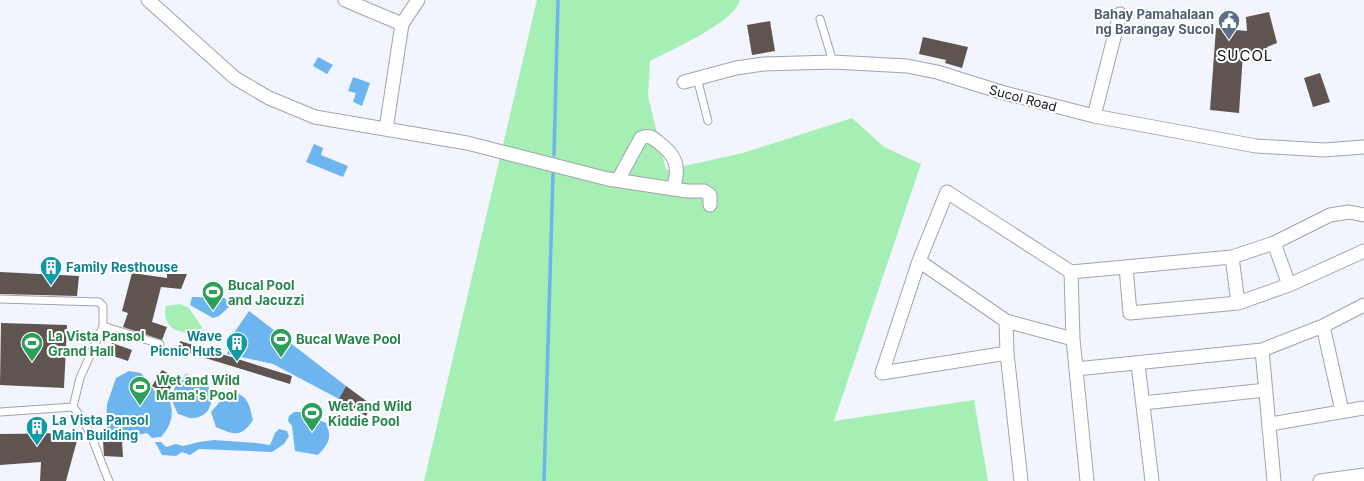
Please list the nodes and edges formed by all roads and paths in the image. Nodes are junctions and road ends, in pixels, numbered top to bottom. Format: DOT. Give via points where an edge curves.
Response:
graph roads {
  1 [pos="148,0"];
  2 [pos="345,0"];
  3 [pos="418,0"];
  4 [pos="1120,14"];
  5 [pos="820,18"];
  6 [pos="402,24"];
  7 [pos="833,62"];
  8 [pos="697,78"];
  9 [pos="684,82"];
  10 [pos="1094,116"];
  11 [pos="708,120"];
  12 [pos="386,129"];
  13 [pos="1364,147"];
  14 [pos="618,180"];
  15 [pos="673,189"];
  16 [pos="710,205"];
  17 [pos="1364,217"];
  18 [pos="1274,243"];
  19 [pos="1364,251"];
  20 [pos="1232,257"];
  21 [pos="919,262"];
  22 [pos="1126,267"];
  23 [pos="1072,272"];
  24 [pos="1289,285"];
  25 [pos="0,298"];
  26 [pos="1238,303"];
  27 [pos="1364,305"];
  28 [pos="1006,321"];
  29 [pos="102,326"];
  30 [pos="1323,326"];
  31 [pos="1073,339"];
  32 [pos="160,344"];
  33 [pos="1262,350"];
  34 [pos="1007,353"];
  35 [pos="1138,364"];
  36 [pos="1076,369"];
  37 [pos="1266,390"];
  38 [pos="1143,403"];
  39 [pos="73,407"];
  40 [pos="1364,408"];
  41 [pos="1342,411"];
  42 [pos="0,412"];
  43 [pos="1270,424"];
  44 [pos="1364,475"];
  45 [pos="109,481"];
  46 [pos="1021,481"];
  47 [pos="1087,481"];
  48 [pos="1152,481"];
  49 [pos="1274,481"];
  50 [pos="1320,481"];
  1 -- 12 [label="street" via="235,78 269,98 315,117"];
  2 -- 6 [label="street"];
  3 -- 6 [label="street"];
  4 -- 10 [label="street"];
  5 -- 7 [label="lane"];
  6 -- 12 [label="street"];
  7 -- 8 [label="street, Sucol Road" via="764,64"];
  7 -- 10 [label="street, Sucol Road" via="907,66 937,72"];
  8 -- 9 [label="street, Sucol Road"];
  8 -- 11 [label="lane"];
  10 -- 13 [label="street, Sucol Road" via="1256,146 1324,150"];
  12 -- 14 [label="street" via="467,143"];
  14 -- 15 [label="street"];
  14 -- 15 [label="street" via="641,138 647,136 668,149 673,156 678,174"];
  15 -- 16 [label="street" via="704,191 710,195"];
  17 -- 18 [label="street" via="1348,212 1330,215"];
  18 -- 20 [label="street"];
  18 -- 24 [label="street"];
  19 -- 24 [label="street"];
  20 -- 22 [label="street"];
  20 -- 26 [label="street"];
  21 -- 23 [label="street" via="947,192"];
  21 -- 28 [label="street"];
  21 -- 34 [label="street" via="882,373"];
  22 -- 23 [label="street"];
  22 -- 26 [label="street" via="1130,313"];
  23 -- 31 [label="street"];
  24 -- 26 [label="street"];
  25 -- 29 [label="lane" via="98,302 104,306"];
  27 -- 30 [label="street"];
  28 -- 31 [label="street"];
  28 -- 34 [label="street"];
  29 -- 32 [label="lane"];
  29 -- 39 [label="lane" via="80,378"];
  30 -- 33 [label="street"];
  30 -- 41 [label="street"];
  31 -- 36 [label="street"];
  33 -- 35 [label="street"];
  33 -- 37 [label="street"];
  34 -- 46 [label="street"];
  35 -- 36 [label="street"];
  35 -- 38 [label="street"];
  36 -- 47 [label="street"];
  37 -- 38 [label="street"];
  37 -- 43 [label="street"];
  38 -- 48 [label="street"];
  39 -- 42 [label="lane"];
  39 -- 45 [label="lane" via="85,421"];
  40 -- 41 [label="street"];
  41 -- 43 [label="street"];
  43 -- 49 [label="street"];
  44 -- 50 [label="street"];
}
